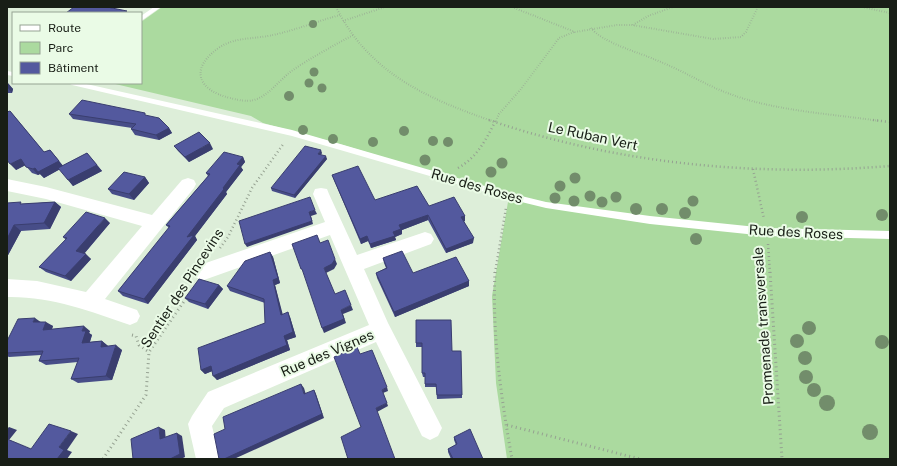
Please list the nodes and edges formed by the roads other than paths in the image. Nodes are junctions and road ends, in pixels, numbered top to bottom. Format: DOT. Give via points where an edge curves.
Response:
graph roads {
  1 [pos="158,7"];
  2 [pos="142,18"];
  3 [pos="76,84"];
  4 [pos="188,184"];
  5 [pos="7,185"];
  6 [pos="321,194"];
  7 [pos="155,223"];
  8 [pos="335,226"];
  9 [pos="890,235"];
  10 [pos="425,239"];
  11 [pos="352,265"];
  12 [pos="204,272"];
  13 [pos="7,288"];
  14 [pos="90,302"];
  15 [pos="130,316"];
  16 [pos="381,330"];
  17 [pos="430,428"];
  18 [pos="208,459"];
  1 -- 2 [label="lane"];
  3 -- 9 [label="lane, Rue des Roses" via="292,133 509,196 594,213 767,232"];
  4 -- 7 [label="street"];
  5 -- 7 [label="street"];
  6 -- 8 [label="street, Rue des Vignes"];
  7 -- 14 [label="street"];
  8 -- 11 [label="street, Rue des Vignes"];
  8 -- 12 [label="street"];
  10 -- 11 [label="street"];
  11 -- 16 [label="street, Rue des Vignes"];
  13 -- 14 [label="street" via="23,287"];
  14 -- 15 [label="street"];
  16 -- 17 [label="street"];
  16 -- 18 [label="street, Rue des Vignes" via="216,400 200,424"];
}
